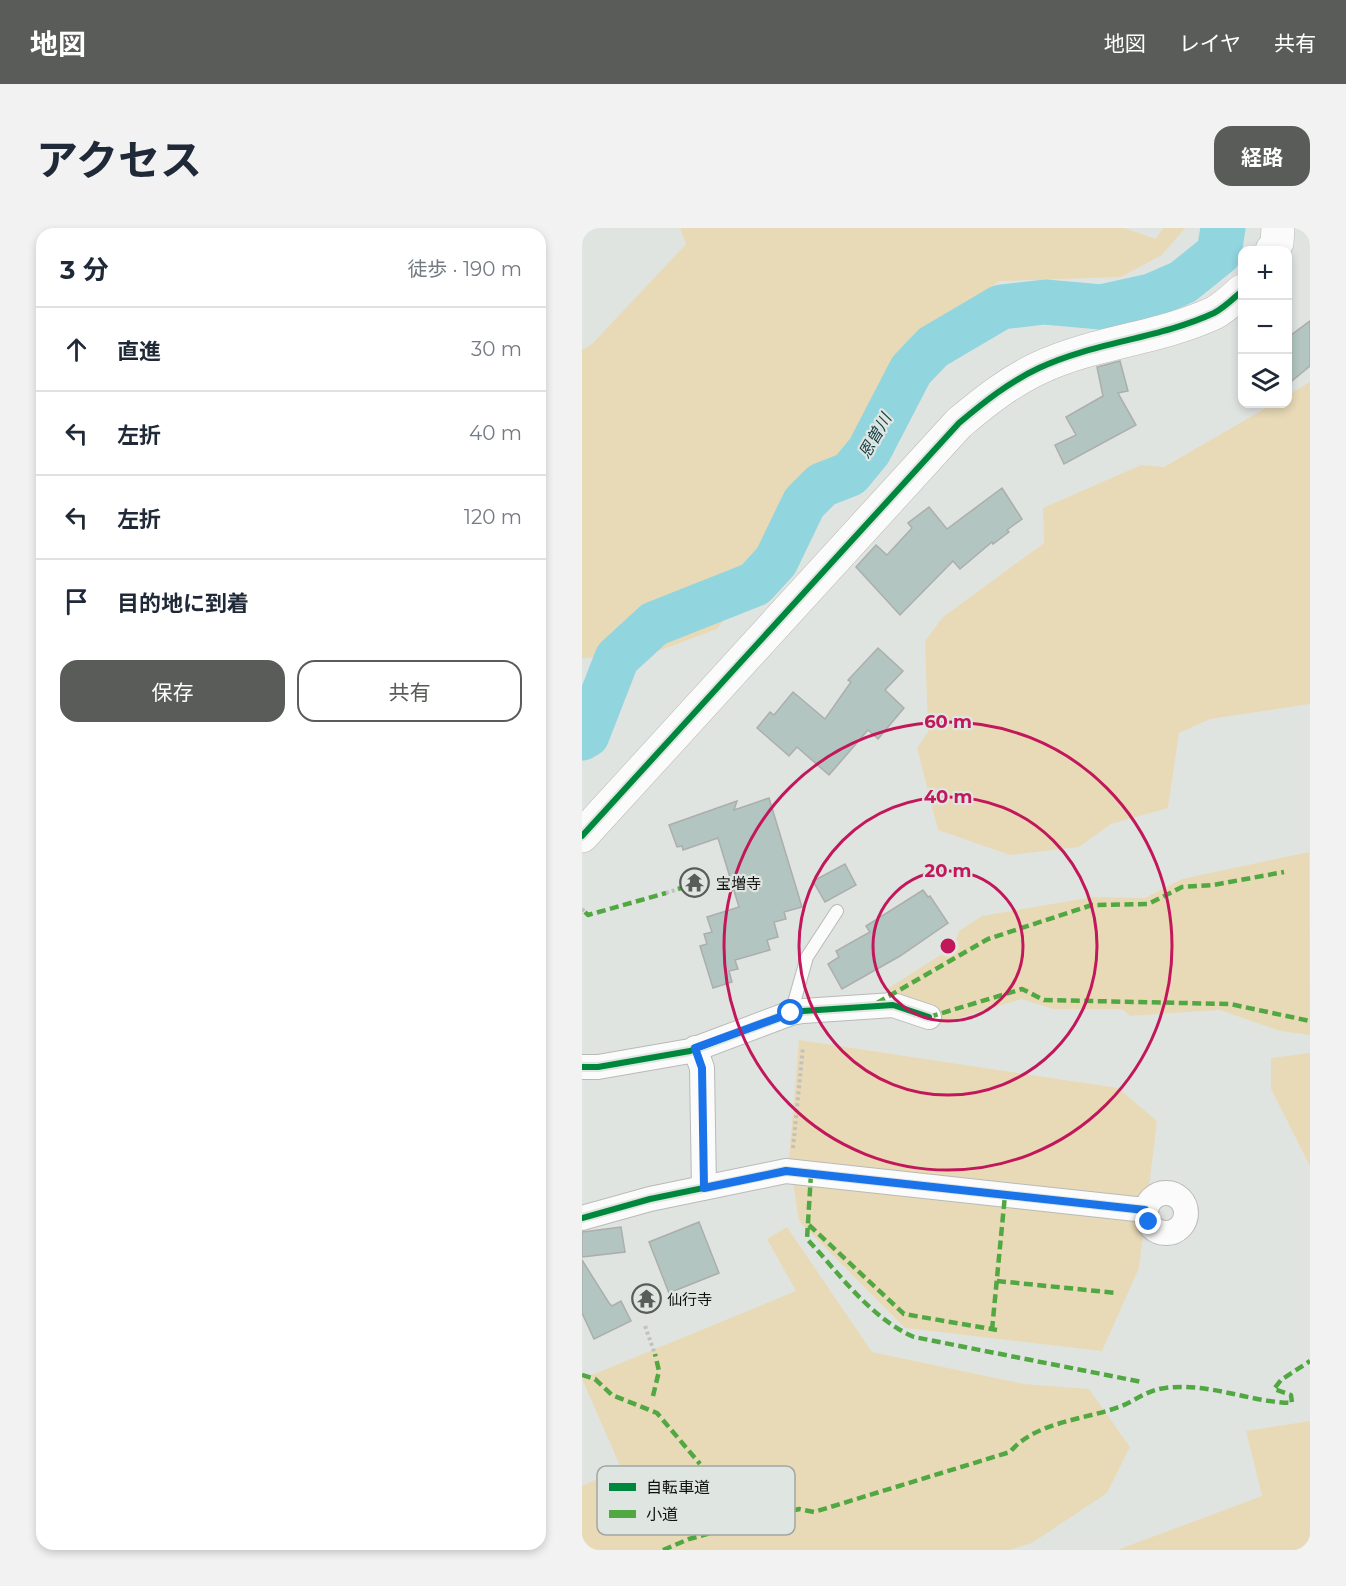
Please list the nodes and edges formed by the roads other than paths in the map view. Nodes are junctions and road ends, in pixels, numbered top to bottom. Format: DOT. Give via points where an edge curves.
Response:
graph roads {
  1 [pos="1278,228"];
  2 [pos="1274,246"];
  3 [pos="1238,294"];
  4 [pos="582,836"];
  5 [pos="837,911"];
  6 [pos="791,1013"];
  7 [pos="929,1017"];
  8 [pos="695,1048"];
  9 [pos="582,1067"];
  10 [pos="704,1188"];
  11 [pos="1145,1210"];
  12 [pos="582,1218"];
  1 -- 2 [label="street"];
  3 -- 4 [label="street" via="1216,312 1176,327 1039,368 990,398 959,423"];
  5 -- 6 [label="lane" via="807,957"];
  6 -- 7 [label="street" via="893,1005"];
  6 -- 8 [label="street"];
  8 -- 9 [label="street"];
  8 -- 10 [label="street" via="702,1068"];
  10 -- 11 [label="street" via="790,1172"];
  10 -- 12 [label="street"];
}
